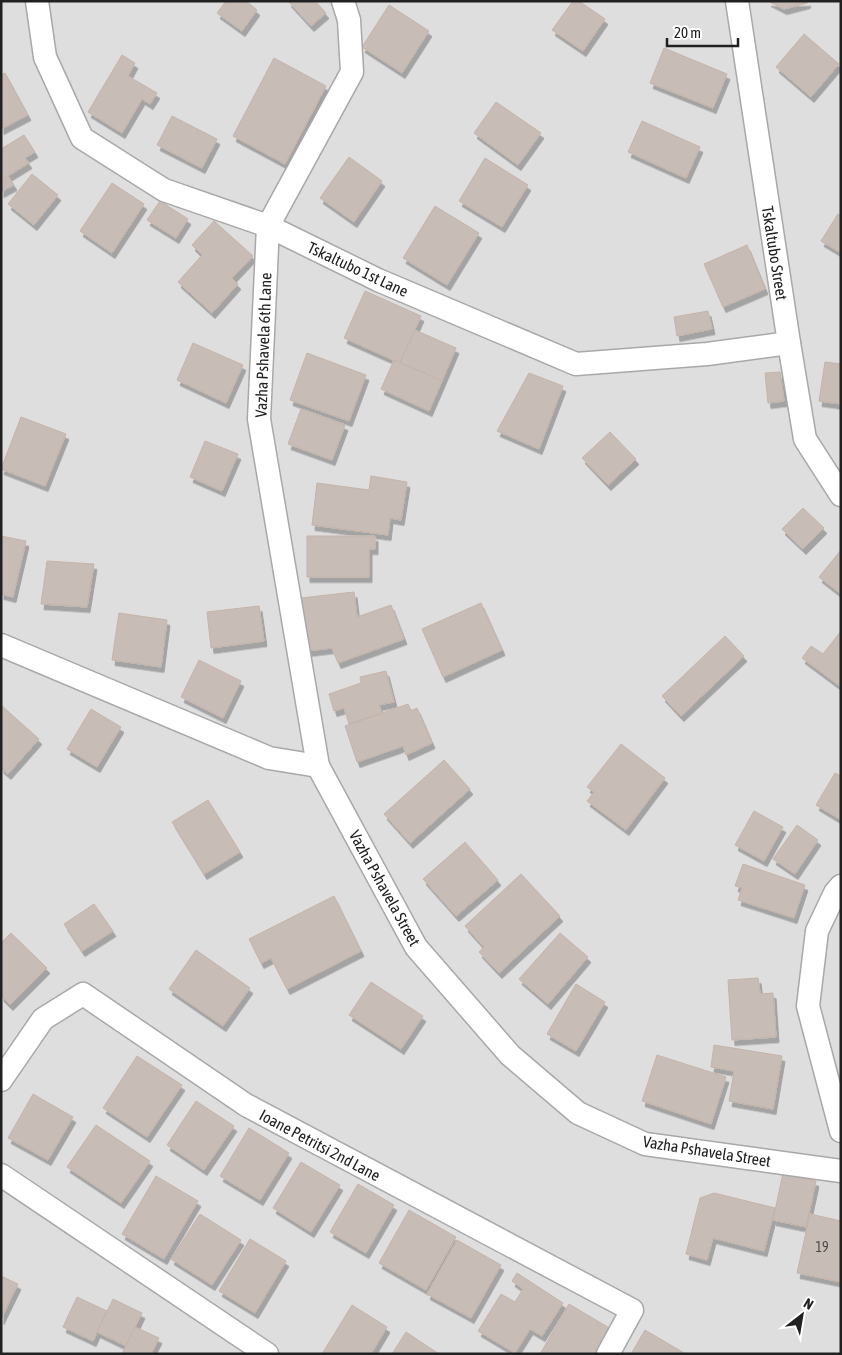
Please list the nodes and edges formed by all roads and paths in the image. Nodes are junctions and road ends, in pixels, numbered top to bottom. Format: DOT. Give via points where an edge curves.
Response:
graph roads {
  1 [pos="37,1"];
  2 [pos="343,1"];
  3 [pos="737,1"];
  4 [pos="268,226"];
  5 [pos="789,343"];
  6 [pos="841,495"];
  7 [pos="1,644"];
  8 [pos="318,766"];
  9 [pos="841,886"];
  10 [pos="1,1080"];
  11 [pos="841,1131"];
  12 [pos="841,1171"];
  13 [pos="1,1175"];
  14 [pos="267,1354"];
  15 [pos="608,1354"];
  1 -- 4 [label="street, Tskaltubo 1st Lane" via="45,58 82,138 164,190"];
  2 -- 4 [label="street, Vazha Pshavela 6th Lane" via="349,20 352,72"];
  3 -- 5 [label="street, Tskaltubo Street"];
  4 -- 5 [label="street, Tskaltubo 1st Lane" via="378,280 576,364 707,354"];
  4 -- 8 [label="street, Vazha Pshavela 6th Lane" via="259,419"];
  5 -- 6 [label="street, Tskaltubo Street" via="805,439"];
  7 -- 8 [label="street" via="268,758"];
  8 -- 12 [label="street, Vazha Pshavela Street" via="416,946 510,1055 578,1113 645,1144"];
  9 -- 11 [label="street" via="818,932 808,1006"];
  10 -- 15 [label="street, Ioane Petritsi 2nd Lane" via="43,1019 82,994 246,1105 632,1310"];
  13 -- 14 [label="street"];
}
